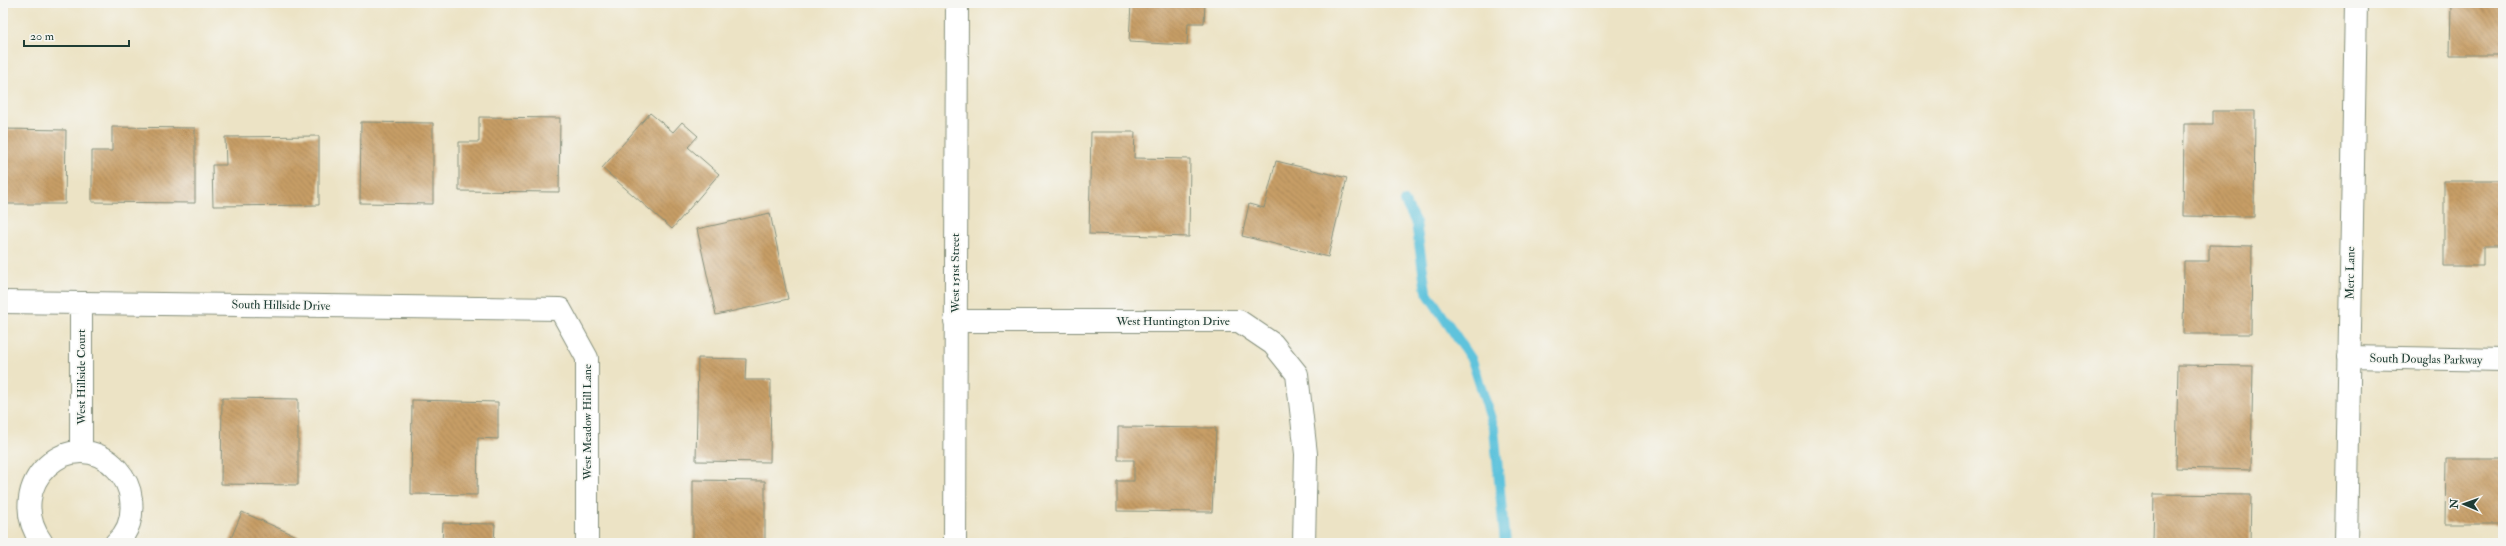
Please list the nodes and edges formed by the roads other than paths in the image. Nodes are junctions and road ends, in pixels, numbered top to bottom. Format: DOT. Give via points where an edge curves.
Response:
graph roads {
  1 [pos="957,3"];
  2 [pos="2356,3"];
  3 [pos="3,302"];
  4 [pos="81,303"];
  5 [pos="560,309"];
  6 [pos="955,321"];
  7 [pos="2349,357"];
  8 [pos="2503,360"];
  9 [pos="81,452"];
  10 [pos="42,543"];
  11 [pos="116,543"];
  12 [pos="587,543"];
  13 [pos="955,543"];
  14 [pos="1304,543"];
  15 [pos="2346,543"];
  1 -- 6 [label="street, West 151st Street"];
  2 -- 7 [label="street, Merc Lane"];
  3 -- 4 [label="street, South Hillside Drive"];
  4 -- 5 [label="street, South Hillside Drive"];
  4 -- 9 [label="street, West Hillside Court"];
  5 -- 12 [label="street, West Meadow Hill Lane" via="587,358"];
  6 -- 13 [label="street, West 151st Street"];
  6 -- 14 [label="street, West Huntington Drive" via="1239,321 1273,344 1297,374 1306,454"];
  7 -- 8 [label="street, South Douglas Parkway"];
  7 -- 15 [label="street, Merc Lane"];
  9 -- 10 [label="street" via="62,455 46,464 34,478 27,495 26,513 32,531"];
  9 -- 11 [label="street" via="97,455 112,463 123,475 130,490 132,507 129,524"];
}
